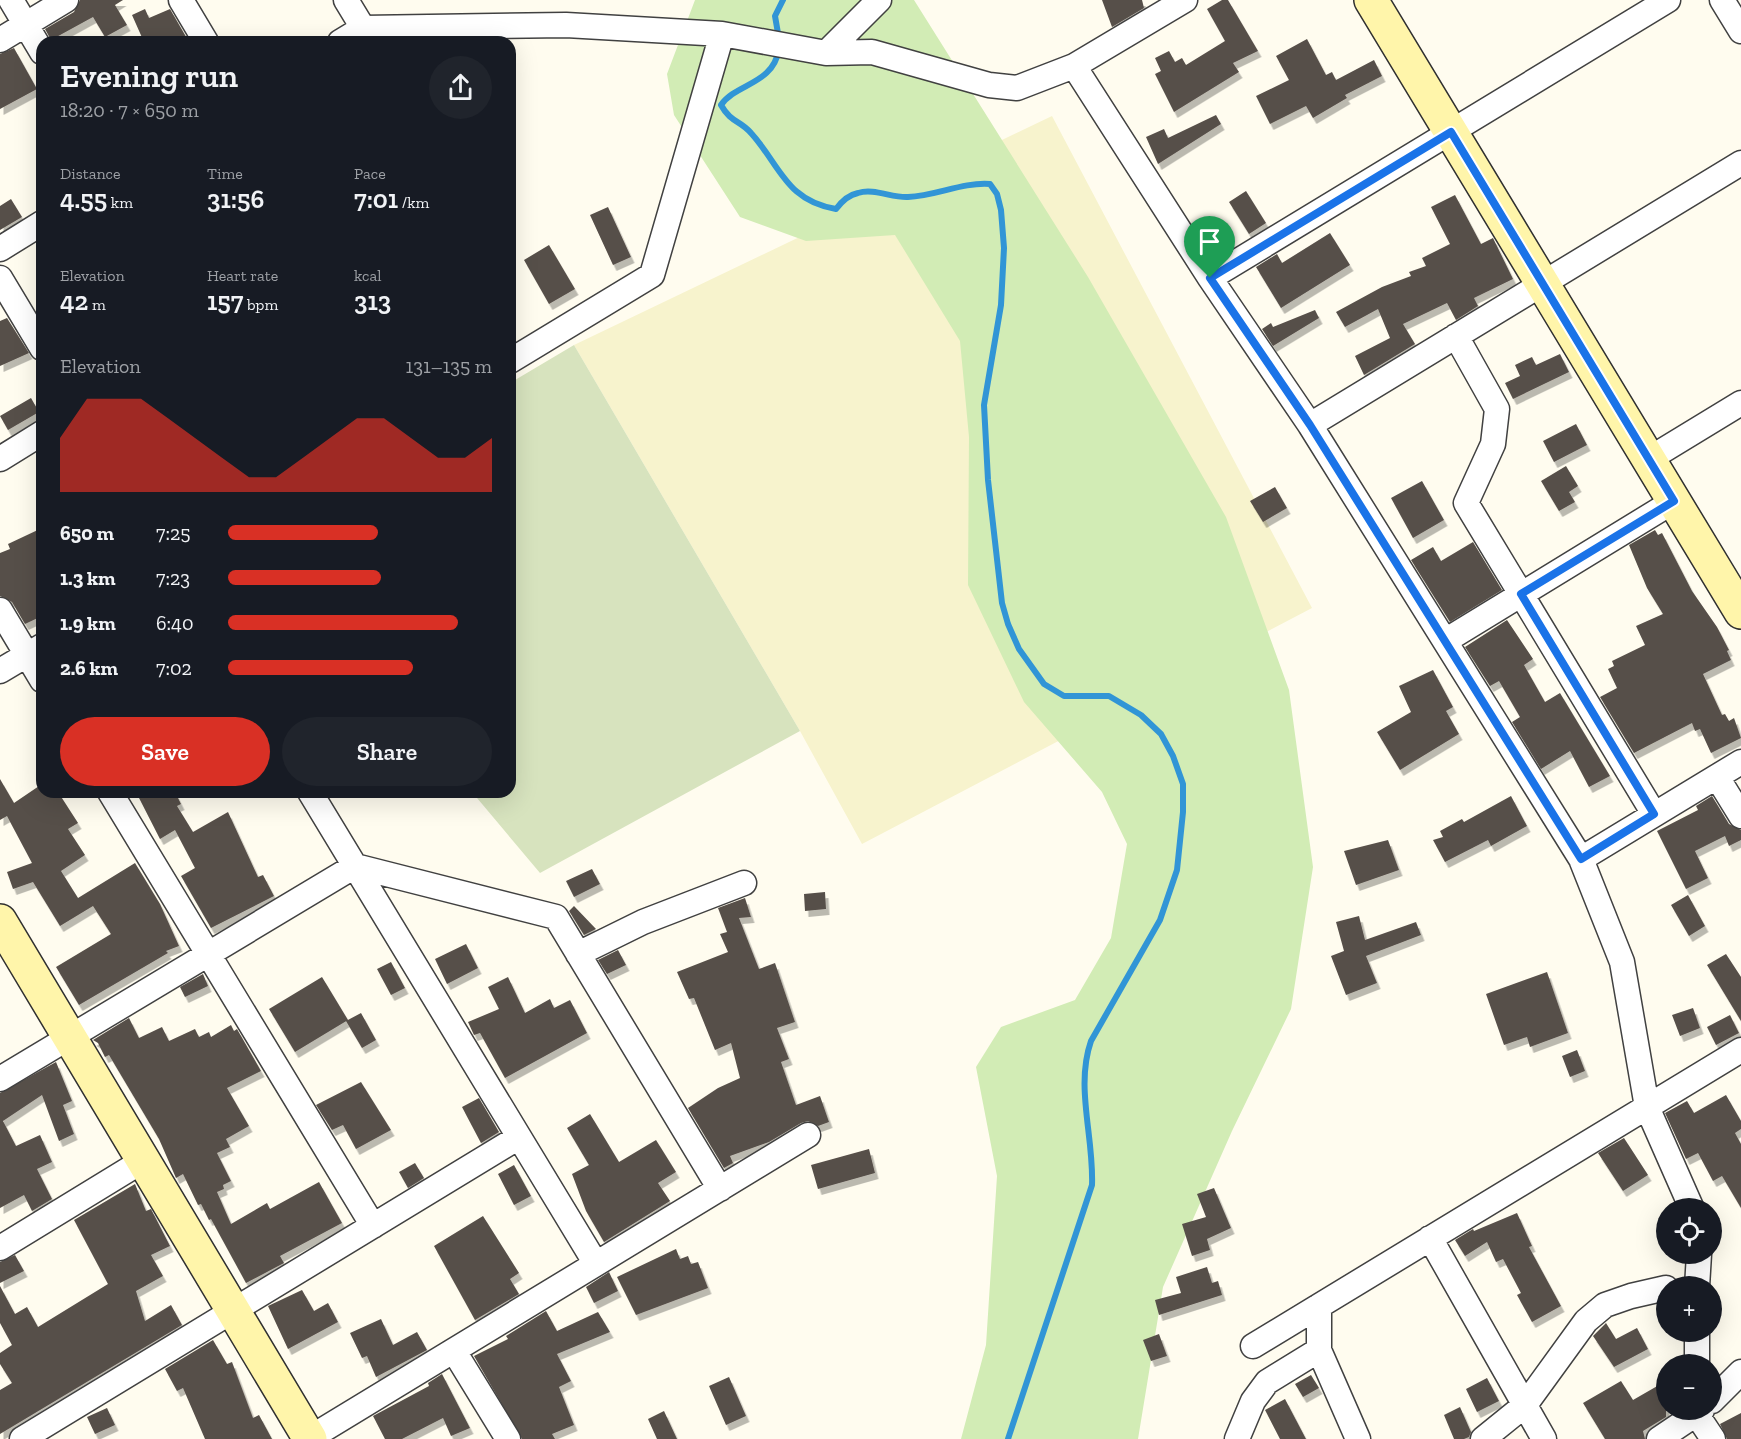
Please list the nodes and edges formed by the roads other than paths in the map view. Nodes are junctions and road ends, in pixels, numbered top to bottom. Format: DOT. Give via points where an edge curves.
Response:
graph roads {
  1 [pos="11,0"];
  2 [pos="66,0"];
  3 [pos="181,0"];
  4 [pos="346,0"];
  5 [pos="879,0"];
  6 [pos="1185,0"];
  7 [pos="1371,0"];
  8 [pos="1668,0"];
  9 [pos="1722,0"];
  10 [pos="26,25"];
  11 [pos="363,28"];
  12 [pos="1741,31"];
  13 [pos="722,34"];
  14 [pos="202,36"];
  15 [pos="350,36"];
  16 [pos="0,40"];
  17 [pos="36,42"];
  18 [pos="826,53"];
  19 [pos="1074,66"];
  20 [pos="1451,132"];
  21 [pos="1741,163"];
  22 [pos="36,227"];
  23 [pos="0,249"];
  24 [pos="0,278"];
  25 [pos="1210,278"];
  26 [pos="1543,284"];
  27 [pos="1456,336"];
  28 [pos="36,338"];
  29 [pos="516,357"];
  30 [pos="1741,403"];
  31 [pos="1310,425"];
  32 [pos="36,437"];
  33 [pos="0,459"];
  34 [pos="1649,459"];
  35 [pos="1674,501"];
  36 [pos="1521,594"];
  37 [pos="0,610"];
  38 [pos="1741,612"];
  39 [pos="1444,641"];
  40 [pos="34,650"];
  41 [pos="0,671"];
  42 [pos="1741,762"];
  43 [pos="1716,777"];
  44 [pos="114,798"];
  45 [pos="314,798"];
  46 [pos="1654,814"];
  47 [pos="1741,816"];
  48 [pos="1581,859"];
  49 [pos="355,866"];
  50 [pos="744,883"];
  51 [pos="0,921"];
  52 [pos="578,954"];
  53 [pos="208,955"];
  54 [pos="70,1035"];
  55 [pos="1741,1050"];
  56 [pos="0,1079"];
  57 [pos="1647,1107"];
  58 [pos="808,1135"];
  59 [pos="519,1137"];
  60 [pos="144,1160"];
  61 [pos="720,1189"];
  62 [pos="1687,1198"];
  63 [pos="373,1226"];
  64 [pos="1430,1238"];
  65 [pos="0,1248"];
  66 [pos="596,1264"];
  67 [pos="1656,1290"];
  68 [pos="1319,1306"];
  69 [pos="234,1310"];
  70 [pos="1253,1346"];
  71 [pos="1319,1350"];
  72 [pos="454,1351"];
  73 [pos="1741,1372"];
  74 [pos="1722,1390"];
  75 [pos="1525,1405"];
  76 [pos="1686,1420"];
  77 [pos="1706,1420"];
  78 [pos="22,1439"];
  79 [pos="309,1439"];
  80 [pos="508,1439"];
  81 [pos="1237,1439"];
  82 [pos="1358,1439"];
  83 [pos="1483,1439"];
  84 [pos="1544,1439"];
  85 [pos="1659,1439"];
  86 [pos="1713,1439"];
  1 -- 10 [label="street"];
  2 -- 10 [label="street"];
  3 -- 14 [label="street"];
  4 -- 11 [label="street"];
  5 -- 18 [label="street"];
  6 -- 19 [label="street"];
  7 -- 20 [label="street"];
  8 -- 20 [label="street"];
  9 -- 12 [label="street"];
  10 -- 16 [label="street"];
  10 -- 17 [label="street"];
  11 -- 13 [label="street" via="566,25"];
  11 -- 15 [label="street"];
  13 -- 18 [label="street"];
  13 -- 29 [label="street" via="652,275"];
  18 -- 19 [label="street" via="872,52 989,85 1017,88"];
  19 -- 25 [label="street"];
  20 -- 25 [label="street"];
  20 -- 26 [label="street"];
  21 -- 26 [label="street"];
  22 -- 23 [label="street"];
  24 -- 28 [label="street"];
  25 -- 31 [label="street"];
  26 -- 27 [label="street"];
  26 -- 34 [label="street"];
  27 -- 31 [label="street"];
  27 -- 36 [label="street" via="1497,409 1493,444 1466,503"];
  30 -- 34 [label="street"];
  31 -- 39 [label="street"];
  32 -- 33 [label="street"];
  34 -- 35 [label="street"];
  35 -- 36 [label="street"];
  35 -- 38 [label="street"];
  36 -- 39 [label="street"];
  36 -- 46 [label="street"];
  37 -- 40 [label="street"];
  39 -- 48 [label="street"];
  40 -- 41 [label="street"];
  42 -- 43 [label="street"];
  43 -- 46 [label="street"];
  43 -- 47 [label="street"];
  44 -- 53 [label="street"];
  45 -- 49 [label="street"];
  46 -- 48 [label="street"];
  48 -- 57 [label="street" via="1622,962"];
  49 -- 52 [label="street" via="556,917"];
  49 -- 53 [label="street"];
  49 -- 59 [label="street"];
  50 -- 52 [label="street" via="643,922"];
  51 -- 54 [label="street"];
  52 -- 61 [label="street"];
  53 -- 54 [label="street"];
  53 -- 63 [label="street"];
  54 -- 56 [label="street"];
  54 -- 60 [label="street"];
  55 -- 57 [label="street"];
  57 -- 62 [label="street"];
  57 -- 64 [label="street"];
  58 -- 61 [label="street"];
  59 -- 63 [label="street"];
  59 -- 66 [label="street"];
  60 -- 65 [label="street"];
  60 -- 69 [label="street"];
  61 -- 66 [label="street"];
  63 -- 69 [label="street"];
  64 -- 68 [label="street"];
  64 -- 75 [label="street"];
  66 -- 72 [label="street"];
  67 -- 75 [label="street" via="1605,1305 1586,1320"];
  68 -- 70 [label="street"];
  68 -- 71 [label="street"];
  69 -- 78 [label="street"];
  69 -- 79 [label="street"];
  71 -- 81 [label="street" via="1267,1382 1253,1401"];
  71 -- 82 [label="street"];
  72 -- 79 [label="street"];
  72 -- 80 [label="street"];
  73 -- 74 [label="street"];
  75 -- 83 [label="street"];
  75 -- 84 [label="street"];
  76 -- 85 [label="street"];
  77 -- 86 [label="street"];
}
